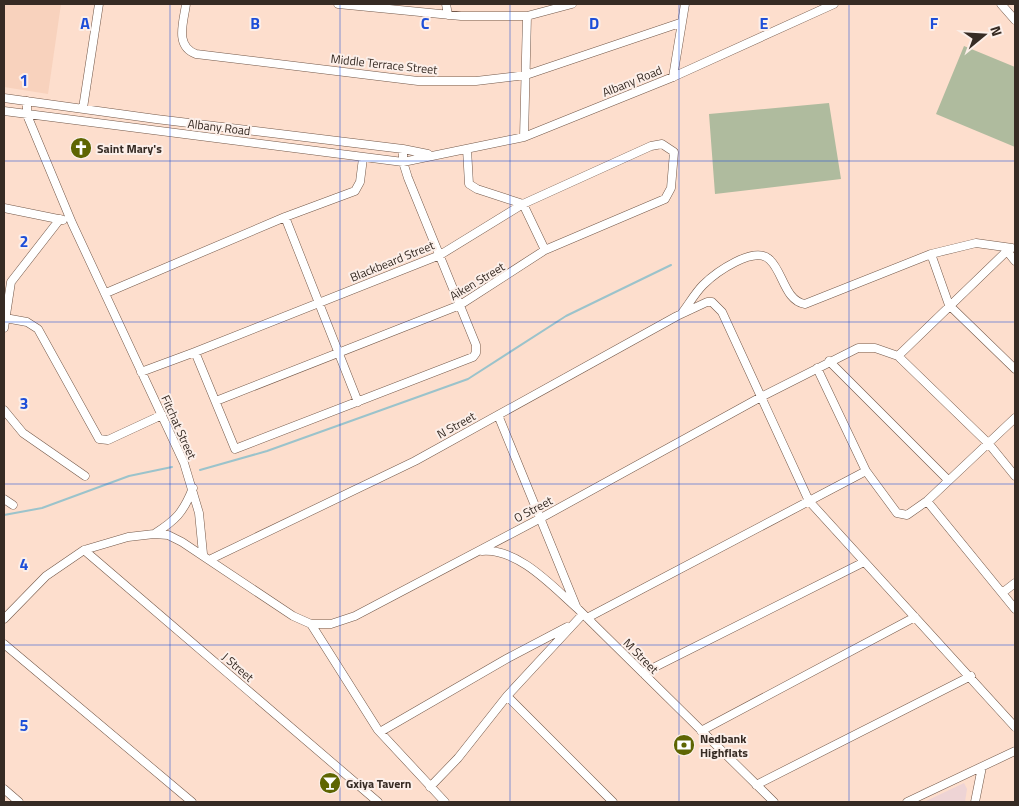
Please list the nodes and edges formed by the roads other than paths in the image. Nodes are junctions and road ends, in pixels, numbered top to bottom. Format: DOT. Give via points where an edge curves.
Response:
graph roads {
  1 [pos="99,4"];
  2 [pos="186,4"];
  3 [pos="338,4"];
  4 [pos="446,4"];
  5 [pos="572,4"];
  6 [pos="685,4"];
  7 [pos="834,4"];
  8 [pos="1001,4"];
  9 [pos="448,15"];
  10 [pos="527,16"];
  11 [pos="1015,20"];
  12 [pos="680,23"];
  13 [pos="526,75"];
  14 [pos="673,77"];
  15 [pos="4,98"];
  16 [pos="27,100"];
  17 [pos="83,108"];
  18 [pos="4,111"];
  19 [pos="27,115"];
  20 [pos="156,119"];
  21 [pos="155,130"];
  22 [pos="309,137"];
  23 [pos="524,137"];
  24 [pos="670,148"];
  25 [pos="403,149"];
  26 [pos="467,149"];
  27 [pos="307,150"];
  28 [pos="430,155"];
  29 [pos="363,158"];
  30 [pos="403,162"];
  31 [pos="523,204"];
  32 [pos="4,208"];
  33 [pos="286,217"];
  34 [pos="60,219"];
  35 [pos="72,223"];
  36 [pos="1011,249"];
  37 [pos="545,250"];
  38 [pos="931,254"];
  39 [pos="440,255"];
  40 [pos="1015,261"];
  41 [pos="106,293"];
  42 [pos="318,302"];
  43 [pos="460,305"];
  44 [pos="949,305"];
  45 [pos="682,314"];
  46 [pos="4,318"];
  47 [pos="4,328"];
  48 [pos="195,352"];
  49 [pos="339,352"];
  50 [pos="898,356"];
  51 [pos="830,361"];
  52 [pos="817,368"];
  53 [pos="1015,369"];
  54 [pos="141,372"];
  55 [pos="761,397"];
  56 [pos="216,401"];
  57 [pos="358,402"];
  58 [pos="4,410"];
  59 [pos="162,415"];
  60 [pos="498,415"];
  61 [pos="1015,418"];
  62 [pos="989,444"];
  63 [pos="866,471"];
  64 [pos="85,476"];
  65 [pos="1015,476"];
  66 [pos="948,480"];
  67 [pos="193,488"];
  68 [pos="4,499"];
  69 [pos="809,501"];
  70 [pos="927,501"];
  71 [pos="13,505"];
  72 [pos="541,518"];
  73 [pos="154,534"];
  74 [pos="84,550"];
  75 [pos="478,552"];
  76 [pos="203,554"];
  77 [pos="211,559"];
  78 [pos="864,562"];
  79 [pos="1015,583"];
  80 [pos="1002,593"];
  81 [pos="1015,609"];
  82 [pos="582,613"];
  83 [pos="915,617"];
  84 [pos="4,619"];
  85 [pos="311,624"];
  86 [pos="573,624"];
  87 [pos="4,644"];
  88 [pos="643,673"];
  89 [pos="971,676"];
  90 [pos="507,696"];
  91 [pos="1015,727"];
  92 [pos="702,731"];
  93 [pos="380,732"];
  94 [pos="1015,751"];
  95 [pos="982,767"];
  96 [pos="756,785"];
  97 [pos="430,787"];
  98 [pos="4,789"];
  99 [pos="436,799"];
  100 [pos="18,802"];
  101 [pos="192,802"];
  102 [pos="378,802"];
  103 [pos="445,802"];
  104 [pos="613,802"];
  105 [pos="774,802"];
  106 [pos="907,802"];
  107 [pos="976,802"];
  1 -- 17 [label="street"];
  2 -- 13 [label="street, Middle Terrace Street" via="182,40 186,48 196,54 418,81 476,81"];
  3 -- 9 [label="street"];
  4 -- 9 [label="street"];
  5 -- 10 [label="street"];
  6 -- 12 [label="street"];
  7 -- 14 [label="street, Albany Road"];
  8 -- 11 [label="street"];
  9 -- 10 [label="street"];
  10 -- 13 [label="street"];
  12 -- 13 [label="street, Middle Terrace Street"];
  12 -- 14 [label="street"];
  13 -- 23 [label="street"];
  14 -- 23 [label="street, Albany Road"];
  15 -- 16 [label="street, Albany Road"];
  16 -- 17 [label="street, Albany Road"];
  16 -- 19 [label="street, Fitchat Street"];
  17 -- 20 [label="street, Albany Road"];
  18 -- 19 [label="street, Albany Road"];
  19 -- 21 [label="street, Albany Road"];
  19 -- 35 [label="street, Fitchat Street"];
  20 -- 21 [label="street"];
  20 -- 22 [label="street, Albany Road"];
  21 -- 27 [label="street, Albany Road"];
  22 -- 25 [label="street, Albany Road"];
  22 -- 27 [label="street"];
  23 -- 26 [label="street, Albany Road"];
  24 -- 31 [label="street, Blackbeard Street" via="662,144 650,146"];
  24 -- 37 [label="street, Aiken Street" via="674,152 674,164 671,188 665,199"];
  25 -- 28 [label="street, Albany Road"];
  25 -- 30 [label="street"];
  26 -- 28 [label="street, Albany Road"];
  26 -- 31 [label="street" via="469,184"];
  27 -- 29 [label="street, Albany Road"];
  28 -- 30 [label="street, Albany Road"];
  29 -- 30 [label="street, Albany Road"];
  29 -- 33 [label="street" via="360,182 355,191"];
  30 -- 39 [label="street"];
  31 -- 37 [label="street"];
  31 -- 39 [label="street, Blackbeard Street"];
  32 -- 34 [label="street"];
  33 -- 41 [label="street"];
  33 -- 42 [label="street"];
  34 -- 35 [label="street"];
  34 -- 46 [label="street" via="12,282"];
  35 -- 41 [label="street, Fitchat Street"];
  36 -- 38 [label="street" via="976,244"];
  36 -- 40 [label="street"];
  36 -- 44 [label="street"];
  37 -- 43 [label="street, Aiken Street"];
  38 -- 44 [label="street"];
  38 -- 45 [label="street" via="805,304 792,297 768,257 746,257 708,280"];
  39 -- 42 [label="street, Blackbeard Street"];
  39 -- 43 [label="street"];
  41 -- 54 [label="street, Fitchat Street"];
  42 -- 48 [label="street, Blackbeard Street"];
  42 -- 49 [label="street"];
  43 -- 49 [label="street, Aiken Street"];
  43 -- 57 [label="street" via="476,345 473,357"];
  44 -- 50 [label="street"];
  44 -- 53 [label="street"];
  45 -- 55 [label="street, N Street" via="707,302 717,304"];
  45 -- 60 [label="street, N Street"];
  46 -- 47 [label="street"];
  46 -- 59 [label="street" via="27,322 38,329 99,439 108,440"];
  48 -- 54 [label="street, Blackbeard Street"];
  48 -- 56 [label="street"];
  49 -- 56 [label="street, Aiken Street"];
  49 -- 57 [label="street"];
  50 -- 51 [label="street, O Street" via="868,347 858,348"];
  50 -- 62 [label="street"];
  51 -- 52 [label="street, O Street"];
  51 -- 66 [label="street"];
  52 -- 55 [label="street, O Street"];
  52 -- 63 [label="street"];
  54 -- 59 [label="street, Fitchat Street"];
  55 -- 69 [label="street"];
  55 -- 72 [label="street, O Street"];
  56 -- 57 [label="street" via="235,449"];
  58 -- 64 [label="street" via="22,433"];
  59 -- 67 [label="street, Fitchat Street"];
  60 -- 72 [label="street"];
  60 -- 77 [label="street, N Street" via="415,460"];
  61 -- 62 [label="street"];
  62 -- 65 [label="street"];
  62 -- 66 [label="street"];
  63 -- 69 [label="street"];
  63 -- 70 [label="street" via="902,515"];
  66 -- 70 [label="street"];
  67 -- 73 [label="street" via="186,506 174,520"];
  67 -- 76 [label="street, Fitchat Street"];
  68 -- 71 [label="street"];
  69 -- 78 [label="street"];
  69 -- 82 [label="street"];
  70 -- 80 [label="street"];
  72 -- 75 [label="street, O Street"];
  72 -- 82 [label="street"];
  73 -- 74 [label="street" via="128,537"];
  73 -- 76 [label="street" via="168,535"];
  74 -- 84 [label="street" via="46,576"];
  74 -- 102 [label="street, J Street"];
  75 -- 82 [label="street, M Street" via="500,552 511,556"];
  75 -- 85 [label="street, O Street" via="355,616 331,624"];
  76 -- 77 [label="street"];
  77 -- 85 [label="street" via="294,616"];
  78 -- 83 [label="street"];
  78 -- 88 [label="street"];
  79 -- 80 [label="street"];
  80 -- 81 [label="street"];
  82 -- 86 [label="street"];
  82 -- 88 [label="street, M Street"];
  83 -- 89 [label="street"];
  83 -- 92 [label="street"];
  85 -- 93 [label="street"];
  86 -- 90 [label="street"];
  86 -- 93 [label="street"];
  87 -- 101 [label="street"];
  88 -- 92 [label="street, M Street"];
  89 -- 91 [label="street"];
  89 -- 96 [label="street"];
  90 -- 97 [label="street" via="458,758"];
  90 -- 104 [label="street"];
  92 -- 96 [label="street, M Street"];
  93 -- 97 [label="street"];
  94 -- 95 [label="street"];
  95 -- 106 [label="street"];
  95 -- 107 [label="street"];
  96 -- 105 [label="street, M Street"];
  97 -- 99 [label="street"];
  98 -- 100 [label="street"];
  99 -- 103 [label="street"];
}
